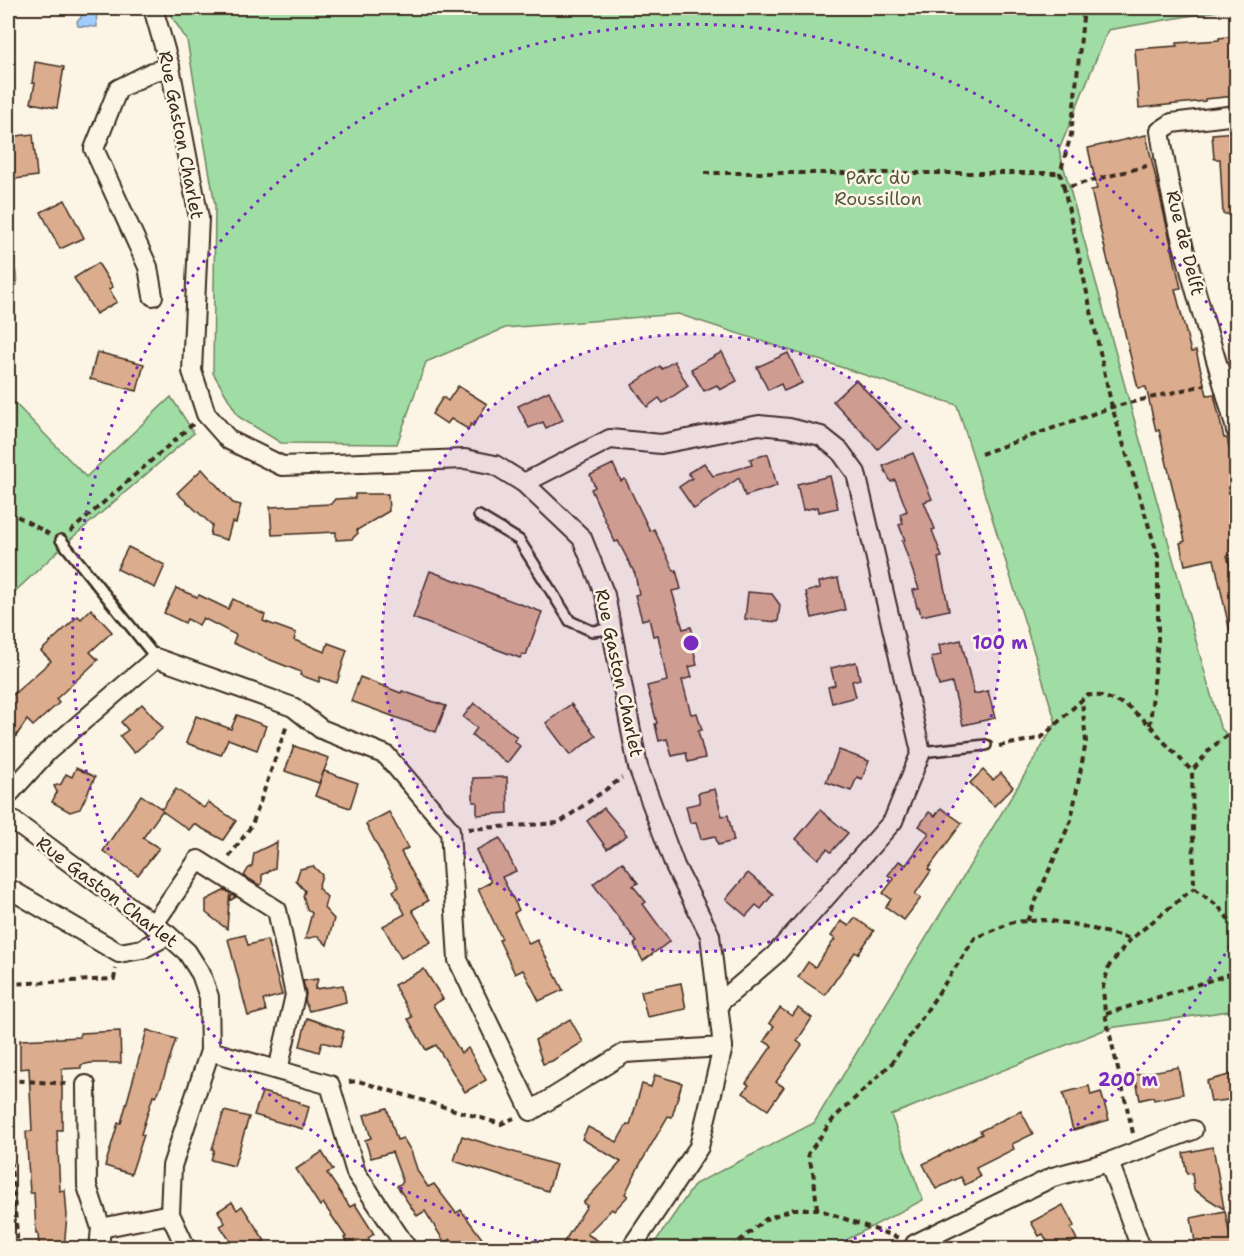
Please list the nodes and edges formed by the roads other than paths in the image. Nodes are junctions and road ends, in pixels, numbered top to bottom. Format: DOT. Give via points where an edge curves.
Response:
graph roads {
  1 [pos="153,8"];
  2 [pos="170,67"];
  3 [pos="1236,115"];
  4 [pos="153,297"];
  5 [pos="1236,430"];
  6 [pos="524,483"];
  7 [pos="479,516"];
  8 [pos="61,540"];
  9 [pos="612,629"];
  10 [pos="156,658"];
  11 [pos="986,746"];
  12 [pos="921,752"];
  13 [pos="8,795"];
  14 [pos="8,818"];
  15 [pos="8,888"];
  16 [pos="161,930"];
  17 [pos="718,1004"];
  18 [pos="723,1047"];
  19 [pos="210,1051"];
  20 [pos="278,1070"];
  21 [pos="77,1085"];
  22 [pos="1193,1130"];
  23 [pos="1109,1162"];
  24 [pos="170,1214"];
  25 [pos="101,1228"];
  26 [pos="915,1244"];
  27 [pos="99,1248"];
  28 [pos="186,1248"];
  29 [pos="406,1248"];
  30 [pos="631,1248"];
  31 [pos="1141,1248"];
  1 -- 2 [label="street, Rue Gaston Charlet"];
  2 -- 4 [label="street" via="118,89 94,149 148,267"];
  2 -- 6 [label="street, Rue Gaston Charlet" via="199,218 192,371 206,414 229,440 282,466 465,459 495,465"];
  3 -- 5 [label="street, Rue de Delft" via="1172,123 1160,130 1188,265"];
  6 -- 9 [label="street, Rue Gaston Charlet" via="582,538 605,595"];
  6 -- 12 [label="street" via="610,439 661,444 759,424 821,436 840,451 856,473"];
  7 -- 9 [label="lane" via="519,540 570,621 592,630"];
  8 -- 10 [label="lane"];
  9 -- 17 [label="street, Rue Gaston Charlet" via="638,767 675,866 710,935"];
  10 -- 13 [label="street" via="47,752"];
  10 -- 18 [label="street" via="292,707 321,729 386,755 450,830 458,960 531,1111 625,1053"];
  11 -- 12 [label="lane"];
  12 -- 17 [label="street" via="893,821 775,955"];
  14 -- 16 [label="street, Rue Gaston Charlet"];
  15 -- 16 [label="street" via="119,953 142,949"];
  16 -- 19 [label="street, Rue Gaston Charlet" via="187,952 201,974 208,997"];
  16 -- 20 [label="street" via="198,860 277,910 296,995"];
  17 -- 18 [label="street, Rue Gaston Charlet"];
  18 -- 30 [label="street, Rue Gaston Charlet" via="699,1147"];
  19 -- 20 [label="street"];
  19 -- 24 [label="street, Rue Gaston Charlet" via="172,1166"];
  20 -- 29 [label="street" via="330,1085 356,1173"];
  21 -- 25 [label="street" via="87,1186"];
  22 -- 23 [label="street"];
  23 -- 26 [label="street" via="1053,1177"];
  23 -- 31 [label="street"];
  24 -- 25 [label="street"];
  24 -- 28 [label="street, Rue Gaston Charlet"];
  25 -- 27 [label="street"];
}
